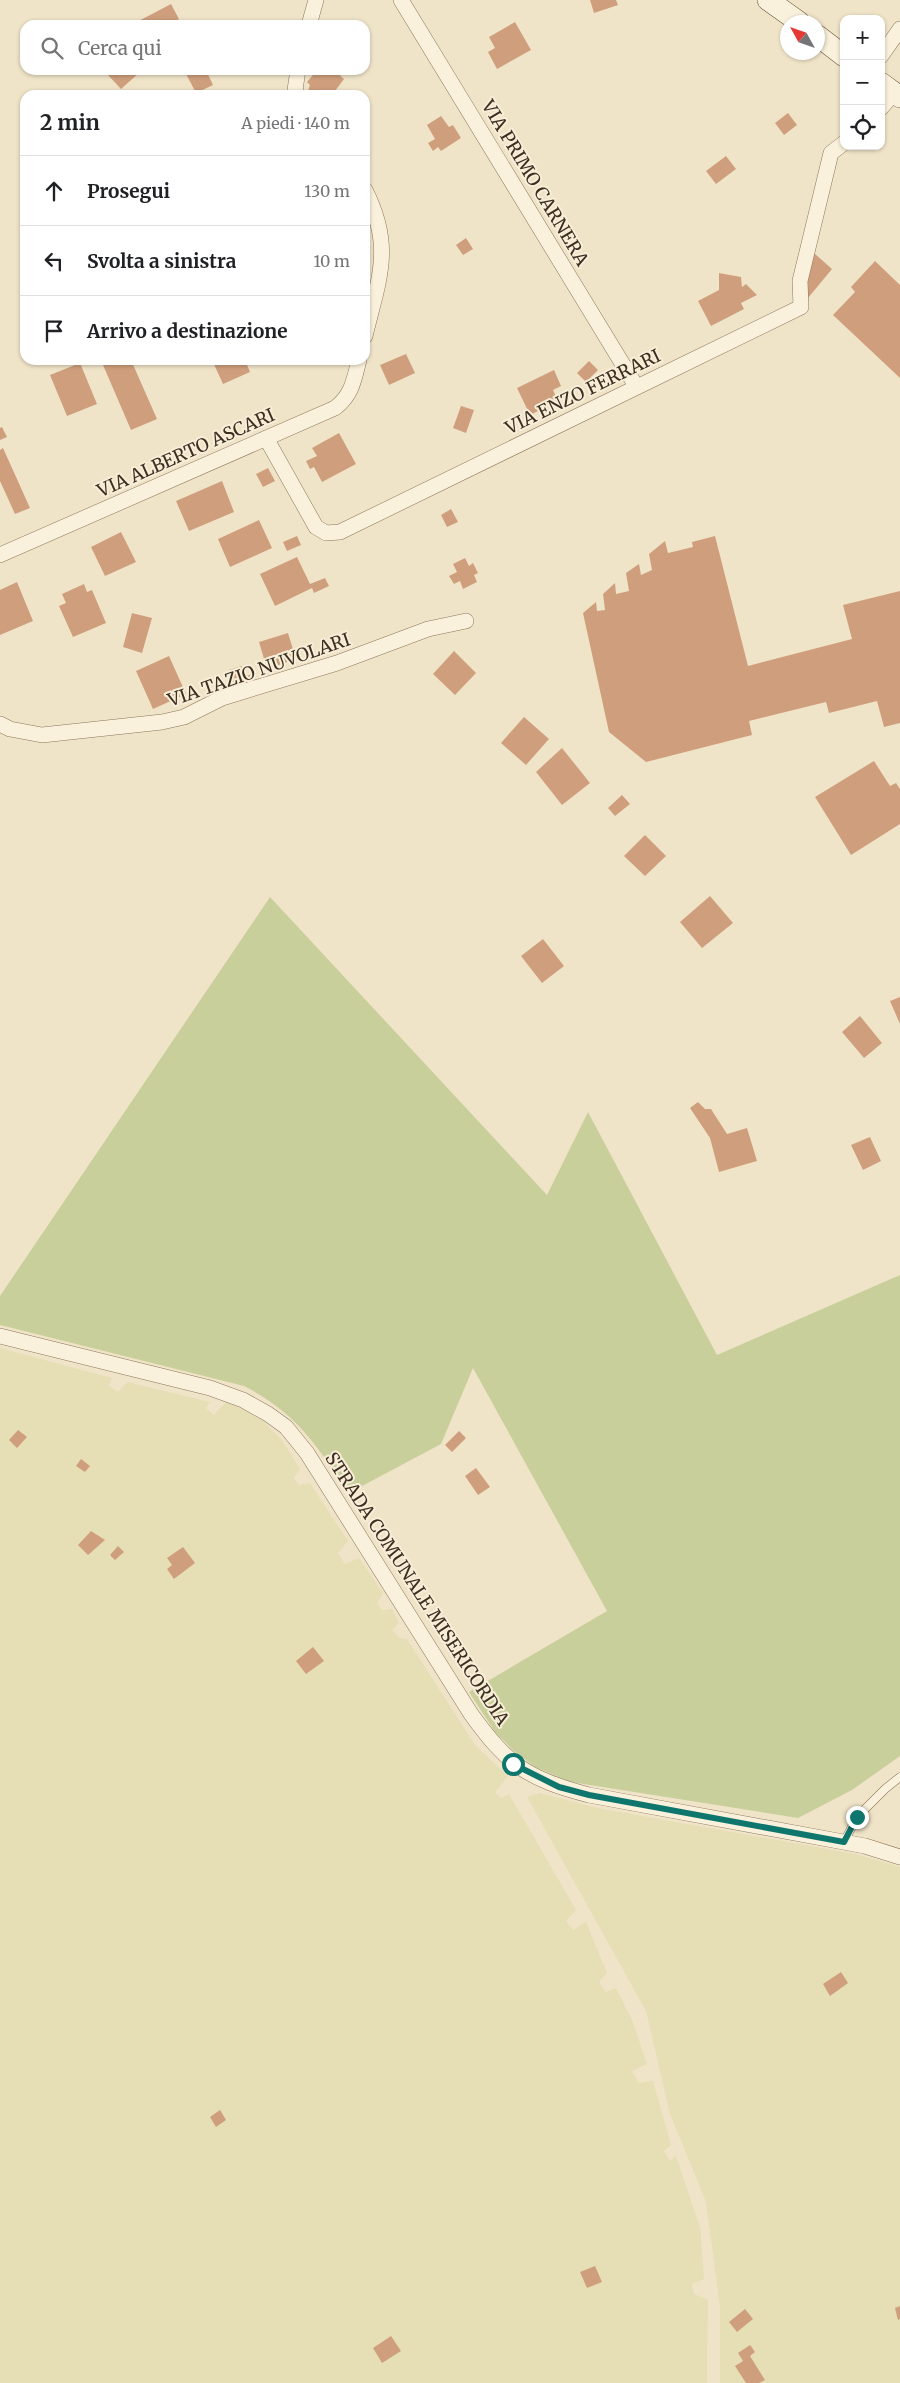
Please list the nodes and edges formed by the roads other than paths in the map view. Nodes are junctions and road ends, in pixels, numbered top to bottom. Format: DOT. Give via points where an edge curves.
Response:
graph roads {
  1 [pos="316,0"];
  2 [pos="401,0"];
  3 [pos="768,0"];
  4 [pos="789,15"];
  5 [pos="310,20"];
  6 [pos="900,29"];
  7 [pos="825,41"];
  8 [pos="885,50"];
  9 [pos="840,53"];
  10 [pos="297,75"];
  11 [pos="295,90"];
  12 [pos="840,146"];
  13 [pos="370,199"];
  14 [pos="370,315"];
  15 [pos="358,365"];
  16 [pos="636,386"];
  17 [pos="266,438"];
  18 [pos="0,555"];
  19 [pos="466,620"];
  20 [pos="0,724"];
  21 [pos="0,1336"];
  22 [pos="900,1777"];
  23 [pos="844,1842"];
  24 [pos="900,1857"];
  1 -- 5 [label="street"];
  2 -- 16 [label="street, VIA PRIMO CARNERA"];
  3 -- 4 [label="main road"];
  6 -- 8 [label="street"];
  7 -- 9 [label="main road"];
  10 -- 11 [label="street"];
  12 -- 16 [label="street, VIA ENZO FERRARI" via="831,153 800,281 801,307"];
  13 -- 14 [label="street" via="383,243 383,261"];
  15 -- 17 [label="street, VIA ALBERTO ASCARI" via="347,399 335,408"];
  16 -- 17 [label="street, VIA ENZO FERRARI" via="340,532 326,533 316,527"];
  17 -- 18 [label="street, VIA ALBERTO ASCARI"];
  19 -- 20 [label="street, VIA TAZIO NUVOLARI" via="428,629 337,663 222,698 184,717 162,722 42,735"];
  21 -- 23 [label="street, STRADA COMUNALE MISERICORDIA" via="210,1388 243,1400 286,1427 307,1453 471,1714 492,1743 513,1764 533,1776 589,1795"];
  22 -- 23 [label="lane" via="857,1817"];
  23 -- 24 [label="street, STRADA COMUNALE MISERICORDIA"];
}
